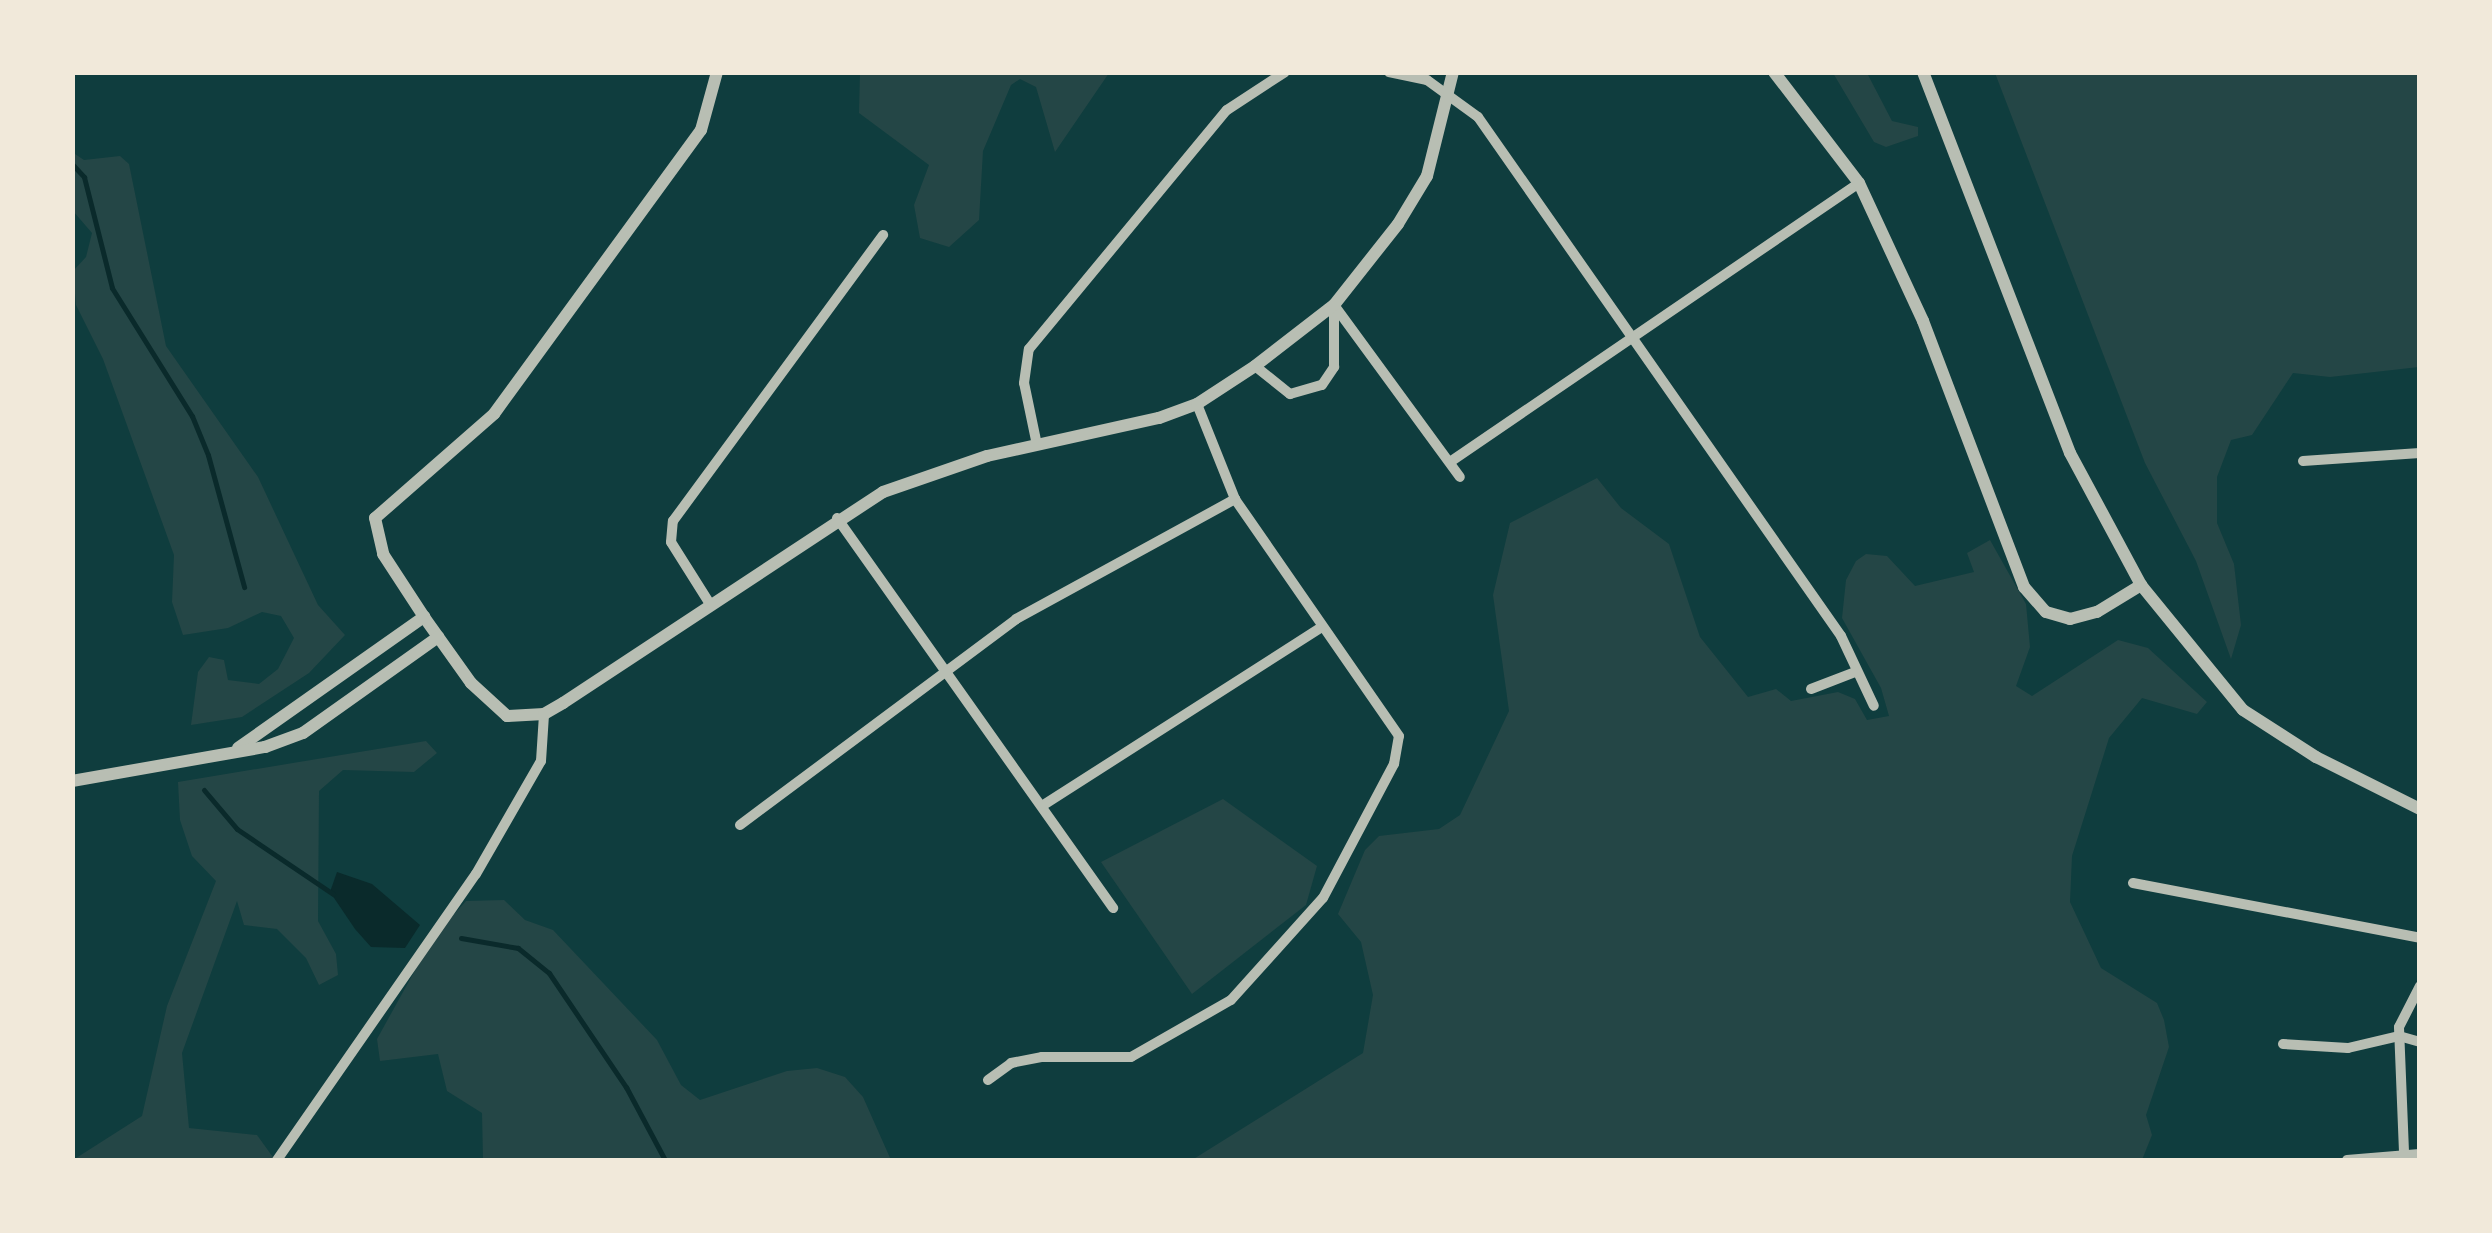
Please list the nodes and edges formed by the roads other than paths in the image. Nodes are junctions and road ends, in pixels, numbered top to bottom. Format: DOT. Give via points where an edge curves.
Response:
graph roads {
  1 [pos="717,72"];
  2 [pos="1285,72"];
  3 [pos="1389,72"];
  4 [pos="1453,72"];
  5 [pos="1774,72"];
  6 [pos="1923,72"];
  7 [pos="1449,91"];
  8 [pos="1859,183"];
  9 [pos="883,235"];
  10 [pos="1334,305"];
  11 [pos="1633,338"];
  12 [pos="1255,366"];
  13 [pos="1197,404"];
  14 [pos="1036,444"];
  15 [pos="2420,453"];
  16 [pos="2303,461"];
  17 [pos="1450,462"];
  18 [pos="1460,477"];
  19 [pos="1234,498"];
  20 [pos="837,518"];
  21 [pos="2141,585"];
  22 [pos="710,604"];
  23 [pos="424,617"];
  24 [pos="1322,626"];
  25 [pos="438,638"];
  26 [pos="948,671"];
  27 [pos="1855,672"];
  28 [pos="1810,689"];
  29 [pos="1874,706"];
  30 [pos="544,714"];
  31 [pos="228,753"];
  32 [pos="72,781"];
  33 [pos="1045,804"];
  34 [pos="2420,810"];
  35 [pos="740,825"];
  36 [pos="2132,883"];
  37 [pos="1113,908"];
  38 [pos="2420,938"];
  39 [pos="2420,986"];
  40 [pos="2399,1036"];
  41 [pos="2420,1042"];
  42 [pos="2283,1044"];
  43 [pos="988,1080"];
  44 [pos="2404,1152"];
  45 [pos="2420,1154"];
  46 [pos="277,1160"];
  47 [pos="2347,1160"];
  1 -- 23 [label="street" via="700,130 494,414 375,518 383,554"];
  2 -- 14 [label="street" via="1227,110 1030,349 1024,383"];
  3 -- 7 [label="street"];
  4 -- 7 [label="street"];
  5 -- 8 [label="street" via="1845,156"];
  6 -- 21 [label="street" via="2070,454"];
  7 -- 10 [label="street" via="1426,176"];
  7 -- 11 [label="street" via="1478,117"];
  8 -- 11 [label="street"];
  8 -- 21 [label="street" via="1923,321 2024,587 2046,612 2070,619 2097,612"];
  9 -- 22 [label="street" via="673,521 671,542"];
  10 -- 12 [label="street"];
  10 -- 12 [label="street" via="1334,367 1322,385 1290,394"];
  10 -- 17 [label="street"];
  11 -- 17 [label="street"];
  11 -- 27 [label="street" via="1842,636"];
  12 -- 13 [label="street"];
  13 -- 14 [label="street" via="1124,428"];
  13 -- 19 [label="street"];
  14 -- 20 [label="street" via="925,473"];
  15 -- 16 [label="street"];
  17 -- 18 [label="street"];
  19 -- 24 [label="street"];
  19 -- 26 [label="street" via="1016,619"];
  20 -- 22 [label="street"];
  20 -- 26 [label="street"];
  21 -- 34 [label="street" via="2242,710"];
  22 -- 30 [label="street"];
  23 -- 25 [label="street"];
  23 -- 31 [label="street"];
  24 -- 33 [label="street"];
  24 -- 43 [label="street" via="1399,736 1394,764 1322,898 1231,1000 1131,1057 1042,1057 1011,1064"];
  25 -- 30 [label="street" via="491,707 522,719"];
  25 -- 31 [label="street" via="303,732"];
  26 -- 33 [label="street"];
  26 -- 35 [label="street"];
  27 -- 28 [label="street"];
  27 -- 29 [label="street"];
  30 -- 46 [label="street" via="542,761 476,874"];
  31 -- 32 [label="street"];
  33 -- 37 [label="street"];
  36 -- 38 [label="street"];
  39 -- 40 [label="street" via="2402,1014"];
  40 -- 41 [label="street"];
  40 -- 42 [label="street" via="2348,1048"];
  40 -- 44 [label="street"];
  44 -- 45 [label="street"];
  44 -- 47 [label="street"];
}
